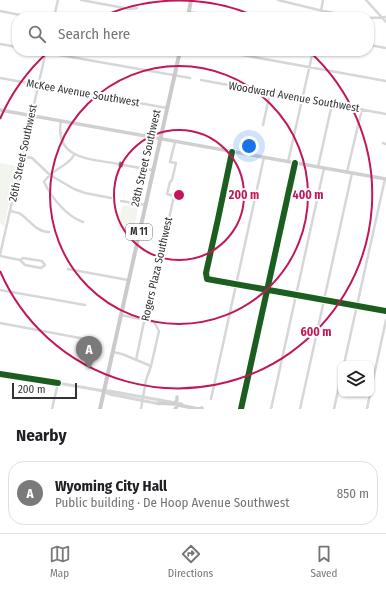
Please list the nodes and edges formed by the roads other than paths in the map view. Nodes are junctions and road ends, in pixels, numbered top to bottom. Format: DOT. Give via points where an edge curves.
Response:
graph roads {
  1 [pos="58,0"];
  2 [pos="81,0"];
  3 [pos="192,0"];
  4 [pos="278,0"];
  5 [pos="323,0"];
  6 [pos="366,0"];
  7 [pos="137,8"];
  8 [pos="0,11"];
  9 [pos="322,11"];
  10 [pos="55,12"];
  11 [pos="189,12"];
  12 [pos="328,12"];
  13 [pos="12,13"];
  14 [pos="384,17"];
  15 [pos="374,18"];
  16 [pos="386,22"];
  17 [pos="0,44"];
  18 [pos="12,46"];
  19 [pos="374,46"];
  20 [pos="386,48"];
  21 [pos="45,56"];
  22 [pos="67,56"];
  23 [pos="179,56"];
  24 [pos="248,56"];
  25 [pos="312,56"];
  26 [pos="309,67"];
  27 [pos="174,76"];
  28 [pos="0,78"];
  29 [pos="190,78"];
  30 [pos="201,80"];
  31 [pos="386,81"];
  32 [pos="38,85"];
  33 [pos="270,93"];
  34 [pos="302,98"];
  35 [pos="332,104"];
  36 [pos="167,108"];
  37 [pos="362,109"];
  38 [pos="0,110"];
  39 [pos="386,114"];
  40 [pos="30,116"];
  41 [pos="61,121"];
  42 [pos="263,125"];
  43 [pos="159,139"];
  44 [pos="175,142"];
  45 [pos="232,152"];
  46 [pos="74,155"];
  47 [pos="22,156"];
  48 [pos="264,157"];
  49 [pos="288,162"];
  50 [pos="295,163"];
  51 [pos="318,167"];
  52 [pos="324,168"];
  53 [pos="152,170"];
  54 [pos="350,173"];
  55 [pos="50,175"];
  56 [pos="385,179"];
  57 [pos="111,198"];
  58 [pos="121,201"];
  59 [pos="145,205"];
  60 [pos="10,211"];
  61 [pos="83,222"];
  62 [pos="49,232"];
  63 [pos="1,241"];
  64 [pos="0,256"];
  65 [pos="20,260"];
  66 [pos="68,269"];
  67 [pos="128,280"];
  68 [pos="236,284"];
  69 [pos="0,290"];
  70 [pos="268,290"];
  71 [pos="296,295"];
  72 [pos="324,300"];
  73 [pos="85,305"];
  74 [pos="357,306"];
  75 [pos="386,311"];
  76 [pos="121,315"];
  77 [pos="146,320"];
  78 [pos="386,320"];
  79 [pos="0,323"];
  80 [pos="85,339"];
  81 [pos="112,352"];
  82 [pos="136,360"];
  83 [pos="345,361"];
  84 [pos="151,366"];
  85 [pos="0,374"];
  86 [pos="374,375"];
  87 [pos="58,382"];
  88 [pos="104,391"];
  89 [pos="338,391"];
  90 [pos="369,397"];
  91 [pos="143,399"];
  92 [pos="211,399"];
  93 [pos="158,403"];
  94 [pos="176,405"];
  95 [pos="204,408"];
  96 [pos="52,409"];
  97 [pos="100,409"];
  98 [pos="141,409"];
  99 [pos="190,409"];
  100 [pos="241,409"];
  101 [pos="271,409"];
  102 [pos="300,409"];
  103 [pos="334,409"];
  104 [pos="366,409"];
  1 -- 10 [label="street"];
  2 -- 7 [label="street"];
  3 -- 11 [label="main road"];
  4 -- 9 [label="street"];
  5 -- 9 [label="street"];
  6 -- 14 [label="street"];
  8 -- 13 [label="street"];
  9 -- 12 [label="street"];
  14 -- 15 [label="street"];
  14 -- 16 [label="street"];
  17 -- 18 [label="street"];
  19 -- 20 [label="street"];
  21 -- 32 [label="street, 26th Street Southwest"];
  22 -- 27 [label="street"];
  23 -- 27 [label="main road, 28th Street Southwest / M 11"];
  24 -- 26 [label="street"];
  25 -- 26 [label="street"];
  26 -- 31 [label="street"];
  26 -- 34 [label="street"];
  27 -- 29 [label="street"];
  27 -- 36 [label="main road, 28th Street Southwest / M 11"];
  28 -- 32 [label="street, McKee Avenue Southwest"];
  30 -- 33 [label="street, Woodward Avenue Southwest"];
  32 -- 36 [label="street, McKee Avenue Southwest"];
  32 -- 40 [label="street, 26th Street Southwest"];
  33 -- 34 [label="street, Woodward Avenue Southwest"];
  33 -- 42 [label="street"];
  34 -- 35 [label="street, Woodward Avenue Southwest"];
  34 -- 49 [label="street"];
  35 -- 37 [label="street, Woodward Avenue Southwest"];
  35 -- 51 [label="street"];
  36 -- 43 [label="main road, 28th Street Southwest / M 11"];
  37 -- 39 [label="street, Woodward Avenue Southwest"];
  37 -- 54 [label="street"];
  38 -- 40 [label="main road"];
  40 -- 41 [label="main road"];
  40 -- 47 [label="street, 26th Street Southwest"];
  41 -- 43 [label="main road"];
  41 -- 46 [label="street" via="61,140"];
  43 -- 44 [label="main road"];
  43 -- 53 [label="main road, 28th Street Southwest / M 11"];
  44 -- 45 [label="main road"];
  44 -- 77 [label="street, Rogers Plaza Southwest" via="170,162 176,163 167,194 174,196"];
  45 -- 48 [label="main road"];
  45 -- 68 [label="street" via="206,273 207,279"];
  46 -- 53 [label="street"];
  46 -- 55 [label="street" via="68,163"];
  47 -- 55 [label="street" via="32,158"];
  47 -- 60 [label="street, 26th Street Southwest"];
  48 -- 49 [label="main road"];
  48 -- 68 [label="street"];
  49 -- 50 [label="main road"];
  50 -- 51 [label="main road"];
  50 -- 70 [label="street"];
  51 -- 52 [label="main road"];
  52 -- 54 [label="main road"];
  52 -- 71 [label="street"];
  53 -- 59 [label="main road, 28th Street Southwest / M 11"];
  54 -- 56 [label="main road"];
  54 -- 72 [label="street"];
  55 -- 57 [label="street" via="74,189"];
  55 -- 61 [label="street" via="44,182 52,195 65,210"];
  56 -- 74 [label="street"];
  58 -- 59 [label="street"];
  59 -- 67 [label="main road, 28th Street Southwest / M 11"];
  60 -- 62 [label="street" via="22,215 40,230"];
  60 -- 63 [label="street, 26th Street Southwest"];
  63 -- 64 [label="street, 26th Street Southwest"];
  64 -- 65 [label="street"];
  65 -- 65 [label="street" via="25,265 41,268 45,265 42,261 23,258"];
  66 -- 67 [label="street"];
  67 -- 76 [label="main road, 28th Street Southwest / M 11"];
  68 -- 70 [label="street"];
  68 -- 92 [label="street"];
  69 -- 73 [label="street"];
  70 -- 71 [label="street"];
  70 -- 100 [label="street"];
  71 -- 72 [label="street"];
  71 -- 101 [label="street"];
  72 -- 74 [label="street"];
  72 -- 102 [label="street"];
  74 -- 75 [label="street"];
  74 -- 83 [label="street"];
  76 -- 77 [label="street"];
  76 -- 81 [label="main road, 28th Street Southwest / M 11"];
  77 -- 82 [label="street, Rogers Plaza Southwest"];
  77 -- 84 [label="street" via="154,322 159,331"];
  78 -- 86 [label="street"];
  79 -- 80 [label="street"];
  81 -- 82 [label="street"];
  81 -- 88 [label="main road, 28th Street Southwest / M 11"];
  82 -- 84 [label="street"];
  84 -- 91 [label="street"];
  85 -- 87 [label="street"];
  87 -- 88 [label="street"];
  87 -- 96 [label="street"];
  88 -- 91 [label="street"];
  88 -- 97 [label="main road, 28th Street Southwest / M 11"];
  89 -- 103 [label="street"];
  90 -- 104 [label="street"];
  91 -- 93 [label="street"];
  91 -- 94 [label="street"];
  91 -- 98 [label="street"];
  93 -- 94 [label="main road"];
  94 -- 95 [label="main road"];
  94 -- 99 [label="street"];
}
